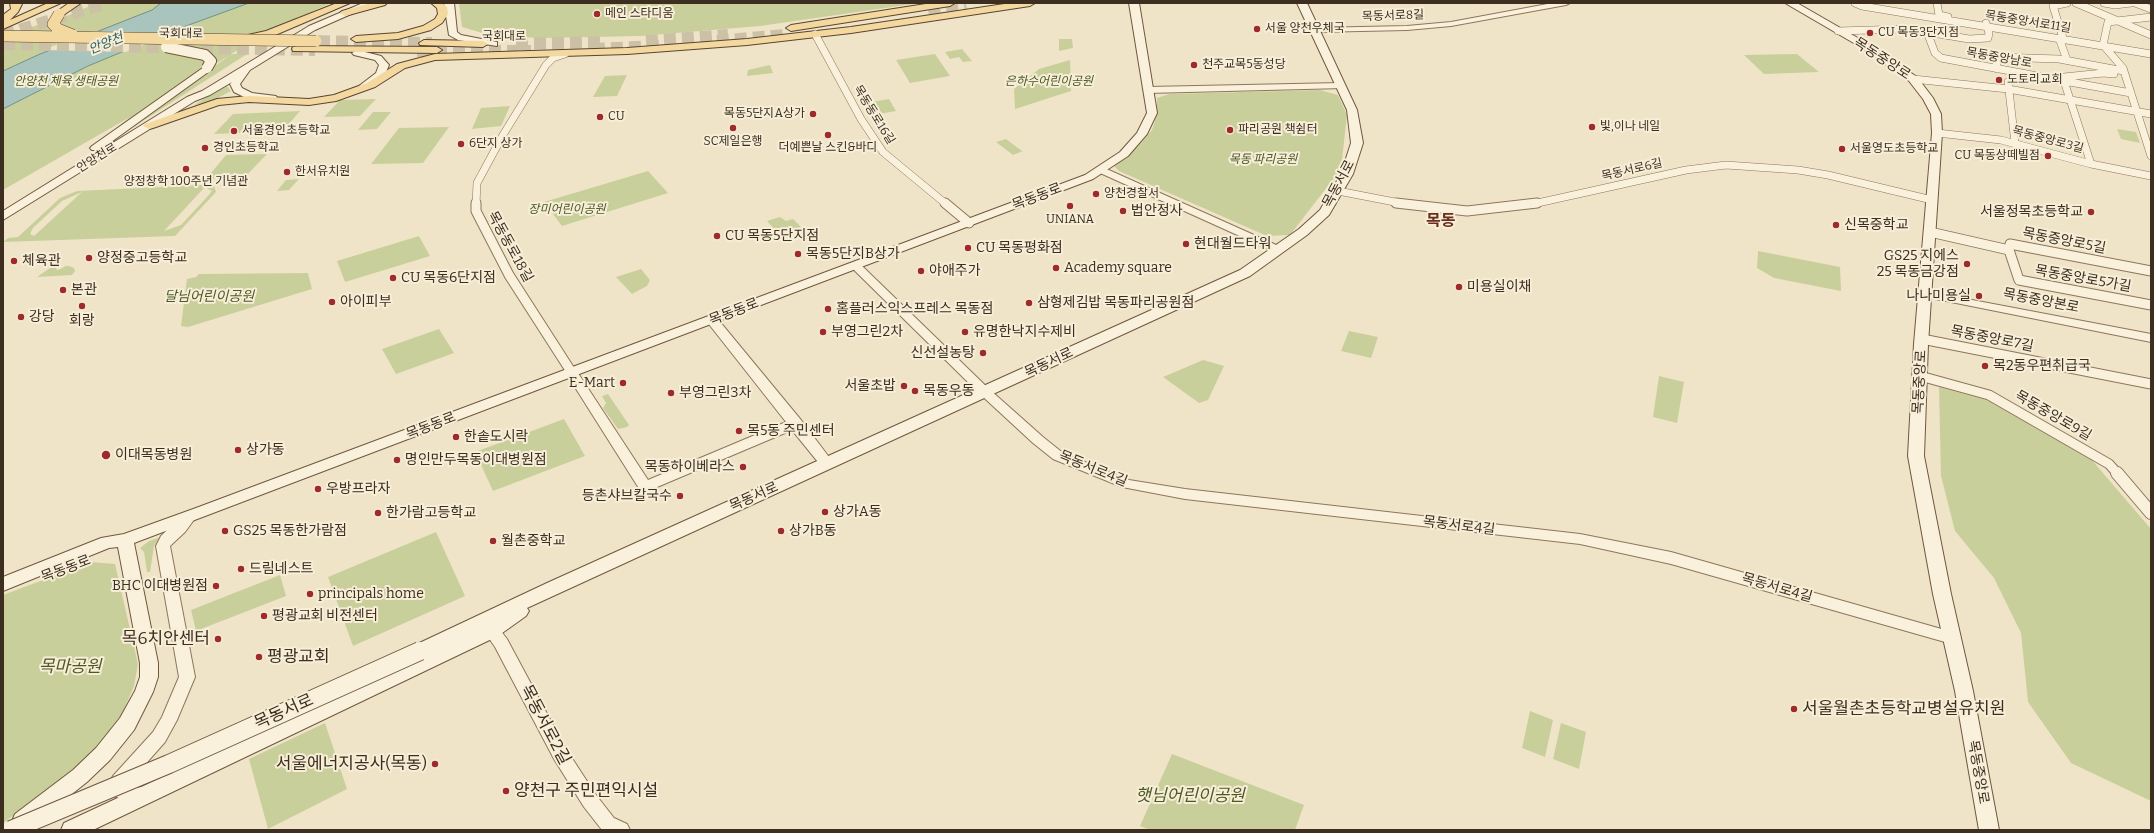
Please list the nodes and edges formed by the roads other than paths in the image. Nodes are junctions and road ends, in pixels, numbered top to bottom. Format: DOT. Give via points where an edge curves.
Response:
graph roads {
  1 [pos="44,3"];
  2 [pos="56,3"];
  3 [pos="76,3"];
  4 [pos="360,3"];
  5 [pos="371,3"];
  6 [pos="382,3"];
  7 [pos="436,3"];
  8 [pos="449,3"];
  9 [pos="950,3"];
  10 [pos="980,3"];
  11 [pos="1003,3"];
  12 [pos="1029,3"];
  13 [pos="1134,3"];
  14 [pos="1302,3"];
  15 [pos="1566,3"];
  16 [pos="1790,3"];
  17 [pos="1855,3"];
  18 [pos="1937,3"];
  19 [pos="2067,3"];
  20 [pos="2076,3"];
  21 [pos="2104,3"];
  22 [pos="2131,3"];
  23 [pos="2135,3"];
  24 [pos="16,4"];
  25 [pos="345,8"];
  26 [pos="2151,9"];
  27 [pos="2151,17"];
  28 [pos="3,20"];
  29 [pos="2117,20"];
  30 [pos="3,26"];
  31 [pos="1987,26"];
  32 [pos="790,28"];
  33 [pos="1315,30"];
  34 [pos="1838,31"];
  35 [pos="1927,32"];
  36 [pos="815,34"];
  37 [pos="2151,35"];
  38 [pos="3,36"];
  39 [pos="90,38"];
  40 [pos="2061,38"];
  41 [pos="240,40"];
  42 [pos="316,41"];
  43 [pos="3,43"];
  44 [pos="494,44"];
  45 [pos="2103,45"];
  46 [pos="166,47"];
  47 [pos="297,49"];
  48 [pos="357,53"];
  49 [pos="538,54"];
  50 [pos="565,54"];
  51 [pos="2151,54"];
  52 [pos="463,55"];
  53 [pos="2067,60"];
  54 [pos="253,64"];
  55 [pos="546,65"];
  56 [pos="1997,69"];
  57 [pos="2125,73"];
  58 [pos="1913,79"];
  59 [pos="2064,81"];
  60 [pos="1341,86"];
  61 [pos="2008,86"];
  62 [pos="1148,90"];
  63 [pos="2131,94"];
  64 [pos="191,99"];
  65 [pos="2070,100"];
  66 [pos="2137,111"];
  67 [pos="2151,114"];
  68 [pos="149,126"];
  69 [pos="1937,133"];
  70 [pos="2015,143"];
  71 [pos="2151,156"];
  72 [pos="2092,164"];
  73 [pos="1102,170"];
  74 [pos="2151,176"];
  75 [pos="50,186"];
  76 [pos="1338,191"];
  77 [pos="1932,200"];
  78 [pos="3,216"];
  79 [pos="969,223"];
  80 [pos="1930,232"];
  81 [pos="1279,250"];
  82 [pos="2009,250"];
  83 [pos="856,266"];
  84 [pos="2151,271"];
  85 [pos="1925,294"];
  86 [pos="2151,305"];
  87 [pos="712,320"];
  88 [pos="2151,338"];
  89 [pos="1922,340"];
  90 [pos="572,373"];
  91 [pos="1920,376"];
  92 [pos="2151,384"];
  93 [pos="985,392"];
  94 [pos="796,423"];
  95 [pos="827,464"];
  96 [pos="2151,513"];
  97 [pos="189,517"];
  98 [pos="125,540"];
  99 [pos="3,584"];
  100 [pos="553,588"];
  101 [pos="3,593"];
  102 [pos="492,631"];
  103 [pos="1952,638"];
  104 [pos="147,794"];
  105 [pos="11,830"];
  106 [pos="71,830"];
  107 [pos="621,830"];
  108 [pos="1989,830"];
  1 -- 28 [label="main road"];
  2 -- 30 [label="main road"];
  3 -- 39 [label="main road, bridge" via="59,14 53,24 58,29"];
  4 -- 64 [label="main road, 안양천로" via="305,25 195,92"];
  5 -- 25 [label="main road, 안양천로"];
  6 -- 25 [label="main road"];
  7 -- 42 [label="main road" via="442,7 443,14 439,21 427,28 376,38"];
  8 -- 44 [label="main road" via="452,33 458,37"];
  9 -- 32 [label="main road"];
  10 -- 32 [label="main road, 국회대로" via="815,27"];
  11 -- 47 [label="main road, 국회대로" via="832,29 660,45 538,50"];
  12 -- 36 [label="main road"];
  13 -- 62 [label="main road, 목동동로"];
  14 -- 33 [label="main road, 목동서로"];
  15 -- 33 [label="street, 목동서로8길" via="1452,24 1407,28"];
  16 -- 34 [label="main road, 목동중앙로"];
  17 -- 31 [label="street, 목동중앙서로11길"];
  18 -- 31 [label="street" via="1939,15 1987,23"];
  19 -- 40 [label="street" via="2053,6"];
  20 -- 29 [label="street, 목동중앙서로11길"];
  21 -- 22 [label="street" via="2114,6"];
  23 -- 26 [label="street"];
  24 -- 28 [label="main road" via="14,10"];
  25 -- 41 [label="main road, bridge"];
  25 -- 54 [label="main road, 안양천로"];
  27 -- 29 [label="street, 목동중앙서로11길"];
  29 -- 37 [label="street, 목동중앙서로11길"];
  29 -- 45 [label="street" via="2108,22"];
  31 -- 35 [label="street, 목동중앙남로" via="1988,38 1977,39"];
  31 -- 40 [label="street, 목동중앙서로11길"];
  32 -- 44 [label="main road, 국회대로" via="641,42"];
  33 -- 60 [label="main road, 목동서로"];
  34 -- 35 [label="street, 목동중앙남로" via="1905,29"];
  34 -- 58 [label="main road, 목동중앙로" via="1867,47"];
  35 -- 56 [label="street, 목동중앙남로" via="1935,54 1941,58"];
  36 -- 50 [label="main road" via="662,49"];
  36 -- 79 [label="street, 목동동로16길" via="883,152"];
  38 -- 39 [label="main road, 국회대로, bridge"];
  39 -- 41 [label="main road, 국회대로, bridge"];
  40 -- 45 [label="street, 목동중앙서로11길"];
  40 -- 53 [label="street"];
  41 -- 42 [label="main road, 국회대로, bridge"];
  42 -- 44 [label="main road, 국회대로"];
  43 -- 46 [label="main road, 국회대로"];
  45 -- 51 [label="street, 목동중앙서로11길"];
  45 -- 57 [label="street"];
  46 -- 47 [label="main road, 국회대로, bridge"];
  46 -- 75 [label="main road, bridge" via="205,55 211,61 207,68 59,173"];
  47 -- 48 [label="main road"];
  48 -- 52 [label="main road"];
  48 -- 54 [label="main road" via="381,60 384,65 380,75 354,90 315,99 262,98 242,93 235,84"];
  49 -- 50 [label="main road"];
  49 -- 52 [label="main road"];
  49 -- 55 [label="street" via="548,58"];
  50 -- 55 [label="street, 목동동로18길" via="552,58"];
  52 -- 68 [label="main road" via="435,57 409,63 371,86 336,98 309,102 249,99 217,102"];
  53 -- 56 [label="street" via="1996,57"];
  53 -- 57 [label="street"];
  54 -- 64 [label="main road, 안양천로" via="206,93"];
  55 -- 90 [label="street, 목동동로18길" via="477,183 476,211 509,275"];
  56 -- 59 [label="street, 목동중앙남로"];
  57 -- 59 [label="street" via="2064,77"];
  57 -- 63 [label="street"];
  58 -- 61 [label="street"];
  58 -- 69 [label="main road, 목동중앙로" via="1928,98 1936,114"];
  59 -- 63 [label="street, 목동중앙남로"];
  59 -- 65 [label="street"];
  60 -- 62 [label="street"];
  60 -- 76 [label="main road, 목동서로" via="1352,110 1357,143 1348,174"];
  61 -- 65 [label="street"];
  61 -- 70 [label="street"];
  62 -- 73 [label="main road, 목동동로" via="1152,113 1142,134 1124,154"];
  63 -- 66 [label="street"];
  64 -- 68 [label="main road, 안양천로"];
  65 -- 66 [label="street"];
  65 -- 72 [label="street"];
  66 -- 67 [label="street"];
  66 -- 71 [label="street"];
  68 -- 75 [label="main road, 안양천로"];
  69 -- 70 [label="street, 목동중앙로3길"];
  69 -- 77 [label="main road, 목동중앙로"];
  70 -- 72 [label="street, 목동중앙로3길"];
  72 -- 74 [label="street, 목동중앙로3길"];
  73 -- 79 [label="main road, 목동동로"];
  73 -- 81 [label="street"];
  75 -- 78 [label="main road, 안양천로"];
  76 -- 77 [label="street, 목동서로6길" via="1388,202 1467,211 1523,206 1686,170 1744,165 1828,175"];
  76 -- 81 [label="main road, 목동서로" via="1325,212"];
  77 -- 80 [label="main road, 목동중앙로"];
  79 -- 83 [label="main road, 목동동로"];
  80 -- 82 [label="street, 목동중앙로5길"];
  80 -- 85 [label="main road, 목동중앙로"];
  81 -- 93 [label="main road, 목동서로" via="1245,273"];
  82 -- 84 [label="street, 목동중앙로5길" via="2010,244"];
  82 -- 86 [label="street, 목동중앙로5가길" via="2019,280"];
  83 -- 87 [label="main road, 목동동로"];
  83 -- 93 [label="street, 목동서로4길"];
  85 -- 88 [label="street, 목동중앙본로"];
  85 -- 89 [label="main road, 목동중앙로"];
  87 -- 90 [label="main road, 목동동로"];
  87 -- 94 [label="street"];
  89 -- 91 [label="main road, 목동중앙로"];
  89 -- 92 [label="street, 목동중앙로7길"];
  90 -- 94 [label="street" via="646,487"];
  90 -- 97 [label="main road, 목동동로"];
  91 -- 96 [label="street, 목동중앙로9길" via="1989,395 2109,464"];
  91 -- 103 [label="main road, 목동중앙로" via="1916,456"];
  93 -- 95 [label="main road, 목동서로"];
  93 -- 103 [label="street, 목동서로4길" via="1058,456 1127,484 1185,494 1580,539 1671,558"];
  94 -- 95 [label="street"];
  95 -- 100 [label="main road, 목동서로"];
  97 -- 98 [label="main road, 목동동로"];
  97 -- 104 [label="street, 목동동로" via="163,546 187,677 159,737 119,782 118,789 125,794"];
  98 -- 99 [label="main road, 목동동로" via="107,542"];
  98 -- 101 [label="main road, 목동동로" via="111,552"];
  98 -- 105 [label="main road, bridge" via="149,663 149,677 144,692 127,724 103,754 80,776"];
  100 -- 102 [label="main road, 목동서로"];
  100 -- 105 [label="main road, 목동서로, bridge" via="169,764"];
  102 -- 104 [label="main road, 목동서로"];
  102 -- 107 [label="street, 목동서로2길" via="501,643 560,754 590,802 608,824"];
  103 -- 108 [label="main road, 목동중앙로"];
  104 -- 106 [label="main road, 목동서로"];
}
